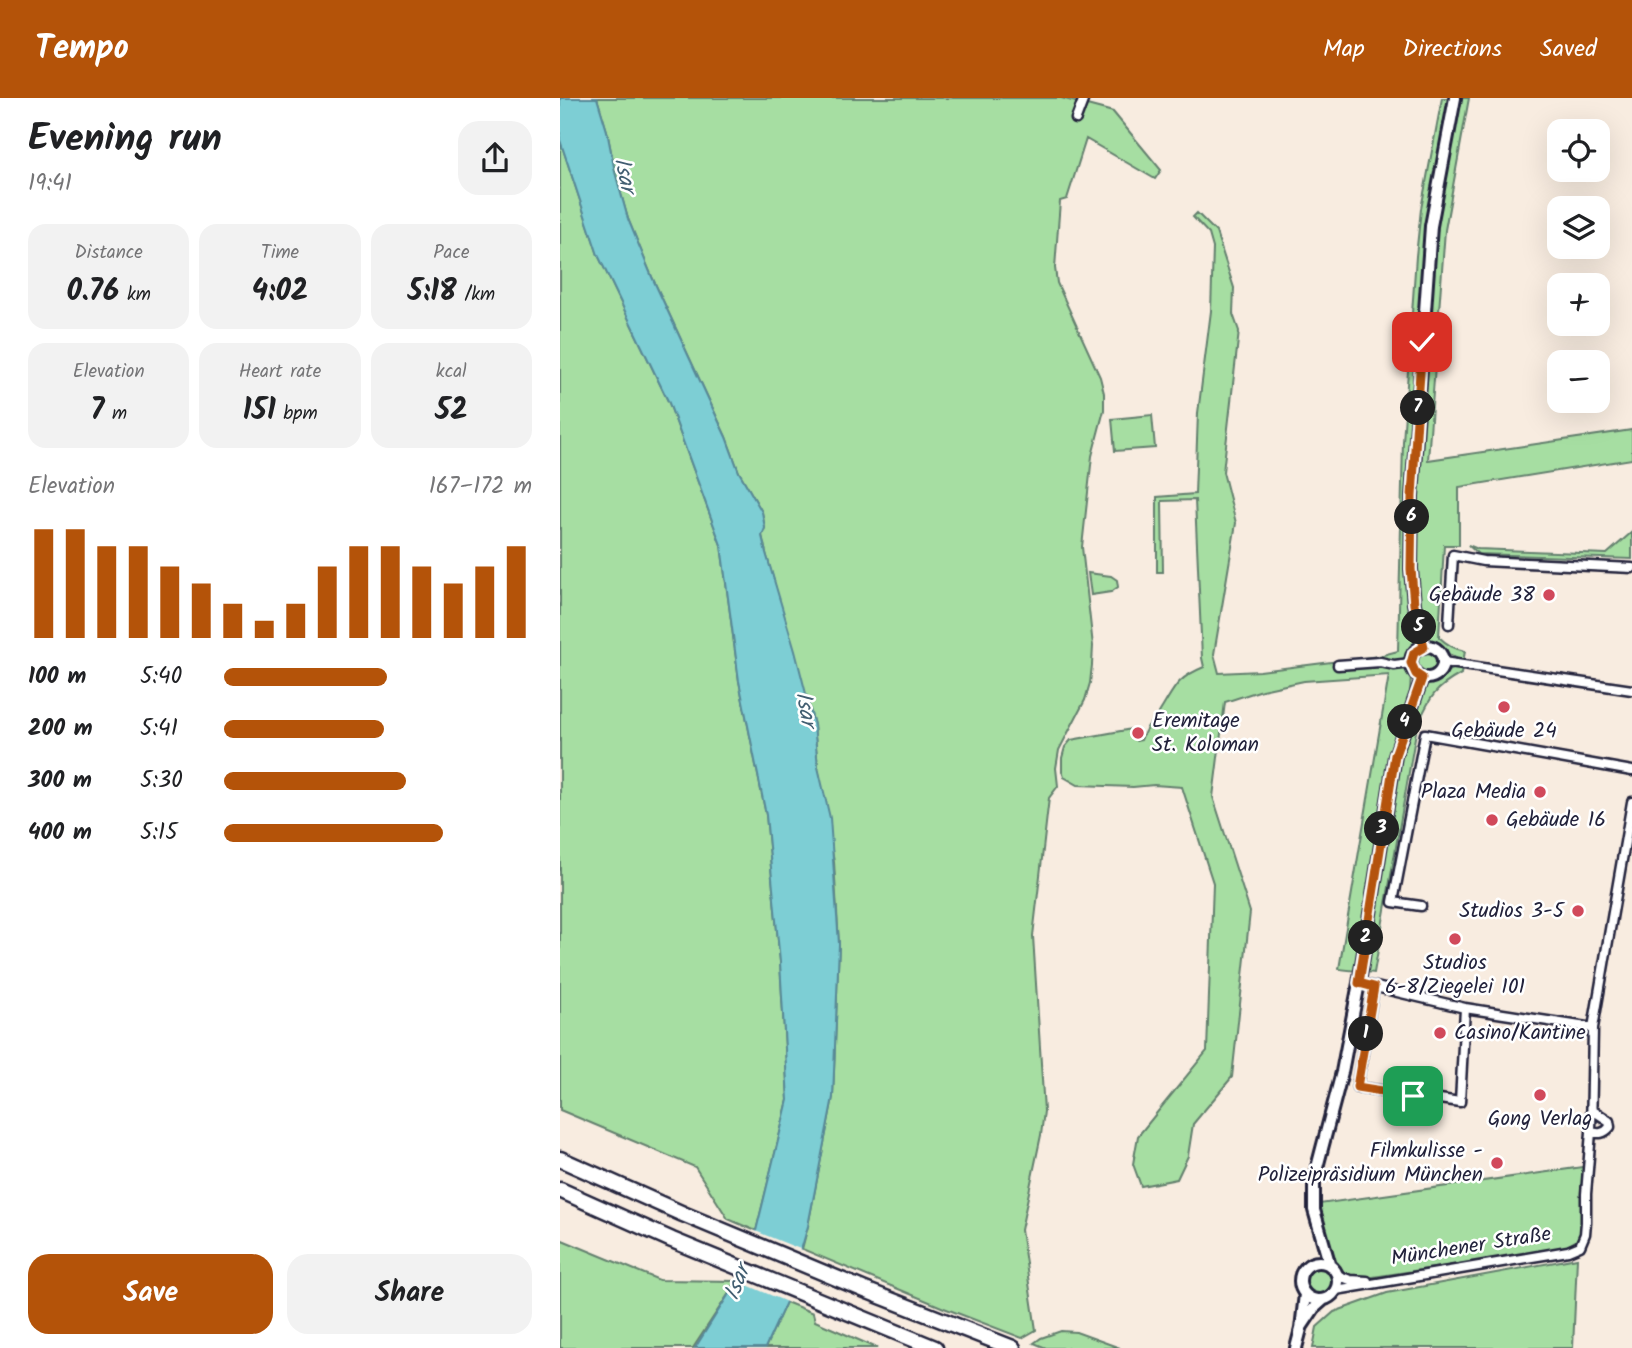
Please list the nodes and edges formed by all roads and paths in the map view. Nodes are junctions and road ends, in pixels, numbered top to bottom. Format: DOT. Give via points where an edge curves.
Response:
graph roads {
  1 [pos="1084,98"];
  2 [pos="1455,98"];
  3 [pos="1076,119"];
  4 [pos="1632,568"];
  5 [pos="1449,624"];
  6 [pos="1424,647"];
  7 [pos="1443,662"];
  8 [pos="1411,663"];
  9 [pos="1338,665"];
  10 [pos="1422,678"];
  11 [pos="1632,690"];
  12 [pos="1632,771"];
  13 [pos="1632,803"];
  14 [pos="1421,906"];
  15 [pos="1359,983"];
  16 [pos="1374,987"];
  17 [pos="1465,1008"];
  18 [pos="1593,1028"];
  19 [pos="1591,1110"];
  20 [pos="1591,1132"];
  21 [pos="560,1159"];
  22 [pos="560,1191"];
  23 [pos="1316,1217"];
  24 [pos="1311,1265"];
  25 [pos="1333,1270"];
  26 [pos="1377,1281"];
  27 [pos="1336,1290"];
  28 [pos="1305,1294"];
  29 [pos="1322,1300"];
  30 [pos="1301,1329"];
  31 [pos="935,1348"];
  32 [pos="1013,1348"];
  33 [pos="1296,1348"];
  1 -- 3 [label="street"];
  2 -- 6 [label="main road" via="1431,226 1412,496 1411,569"];
  4 -- 5 [label="street" via="1483,561 1453,555"];
  6 -- 7 [label="main road" via="1437,650"];
  6 -- 8 [label="main road" via="1414,653"];
  7 -- 10 [label="main road" via="1437,675"];
  7 -- 11 [label="street"];
  8 -- 9 [label="street"];
  8 -- 10 [label="main road"];
  10 -- 15 [label="main road" via="1395,755"];
  12 -- 14 [label="street" via="1425,734 1393,902"];
  13 -- 18 [label="street, Münchener Straße"];
  15 -- 16 [label="street"];
  15 -- 23 [label="main road" via="1314,1179"];
  16 -- 17 [label="street"];
  16 -- 17 [label="street" via="1357,1087 1460,1102"];
  17 -- 18 [label="street"];
  18 -- 19 [label="street, Münchener Straße"];
  19 -- 20 [label="street, Münchener Straße"];
  19 -- 20 [label="street" via="1604,1116 1610,1127 1600,1134"];
  20 -- 26 [label="street, Münchener Straße" via="1585,1234 1580,1247"];
  21 -- 32 [label="highway"];
  22 -- 31 [label="highway"];
  23 -- 24 [label="main road"];
  23 -- 25 [label="main road"];
  24 -- 25 [label="main road" via="1320,1262"];
  24 -- 28 [label="main road" via="1300,1278"];
  25 -- 26 [label="street, Münchener Straße" via="1350,1280"];
  25 -- 27 [label="main road"];
  26 -- 27 [label="street, Münchener Straße"];
  27 -- 29 [label="main road"];
  28 -- 29 [label="main road"];
  28 -- 30 [label="main road"];
  29 -- 30 [label="main road"];
  30 -- 33 [label="main road"];
}
